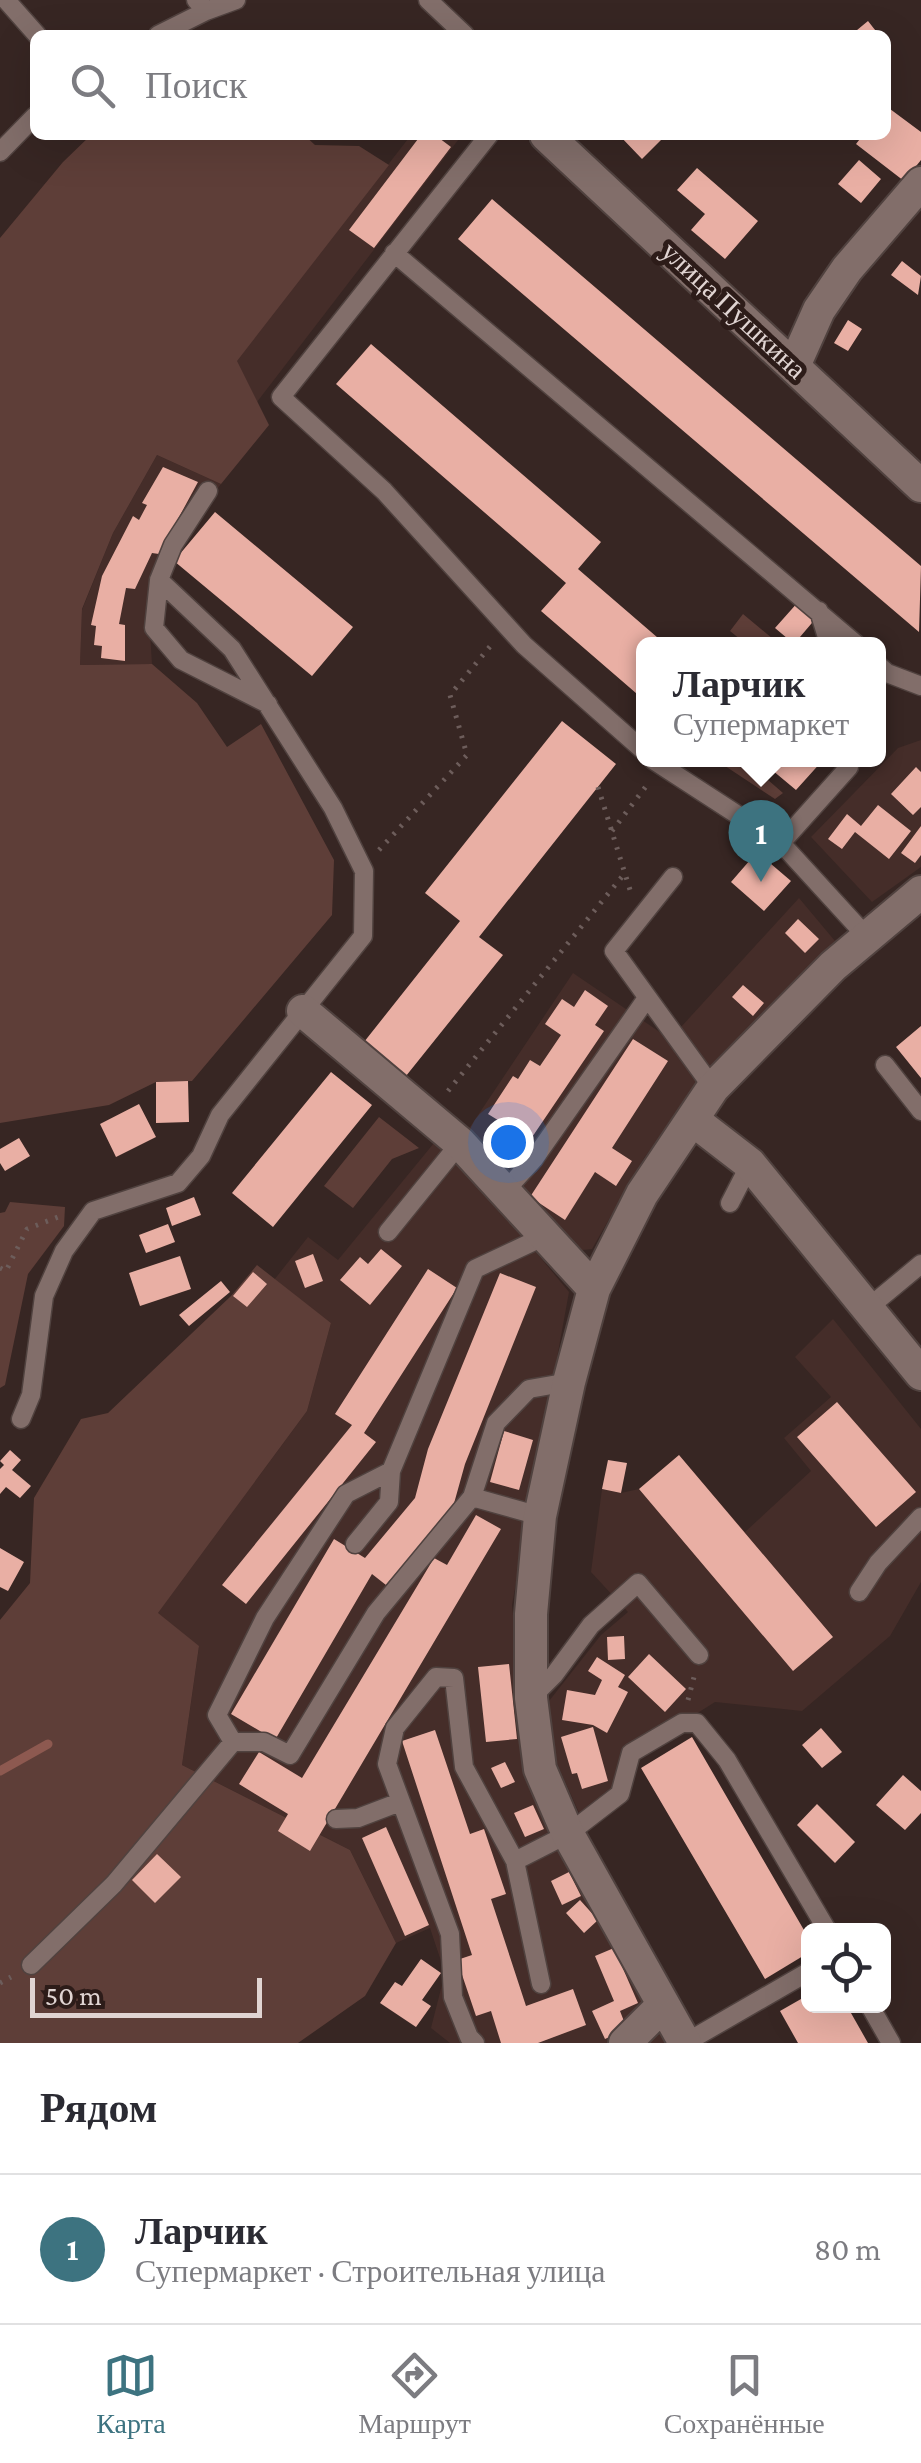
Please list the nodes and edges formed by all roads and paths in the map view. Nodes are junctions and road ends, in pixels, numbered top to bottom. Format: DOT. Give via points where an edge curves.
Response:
graph roads {
  1 [pos="6,0"];
  2 [pos="236,0"];
  3 [pos="428,0"];
  4 [pos="201,6"];
  5 [pos="33,30"];
  6 [pos="165,30"];
  7 [pos="460,30"];
  8 [pos="30,121"];
  9 [pos="485,140"];
  10 [pos="551,140"];
  11 [pos="0,152"];
  12 [pos="921,184"];
  13 [pos="394,253"];
  14 [pos="794,366"];
  15 [pos="921,486"];
  16 [pos="208,491"];
  17 [pos="159,580"];
  18 [pos="820,612"];
  19 [pos="827,637"];
  20 [pos="848,637"];
  21 [pos="481,659"];
  22 [pos="886,673"];
  23 [pos="921,686"];
  24 [pos="268,704"];
  25 [pos="636,744"];
  26 [pos="664,767"];
  27 [pos="849,767"];
  28 [pos="598,786"];
  29 [pos="633,804"];
  30 [pos="612,831"];
  31 [pos="781,843"];
  32 [pos="371,859"];
  33 [pos="673,877"];
  34 [pos="921,892"];
  35 [pos="867,937"];
  36 [pos="647,998"];
  37 [pos="303,1012"];
  38 [pos="884,1065"];
  39 [pos="713,1088"];
  40 [pos="921,1111"];
  41 [pos="428,1117"];
  42 [pos="693,1120"];
  43 [pos="460,1143"];
  44 [pos="750,1164"];
  45 [pos="505,1192"];
  46 [pos="730,1203"];
  47 [pos="93,1211"];
  48 [pos="388,1232"];
  49 [pos="546,1236"];
  50 [pos="921,1264"];
  51 [pos="0,1268"];
  52 [pos="594,1289"];
  53 [pos="868,1308"];
  54 [pos="921,1374"];
  55 [pos="569,1382"];
  56 [pos="21,1419"];
  57 [pos="391,1471"];
  58 [pos="472,1497"];
  59 [pos="540,1516"];
  60 [pos="921,1517"];
  61 [pos="354,1544"];
  62 [pos="859,1592"];
  63 [pos="699,1655"];
  64 [pos="530,1698"];
  65 [pos="682,1723"];
  66 [pos="233,1742"];
  67 [pos="400,1802"];
  68 [pos="336,1819"];
  69 [pos="568,1834"];
  70 [pos="514,1862"];
  71 [pos="823,1923"];
  72 [pos="31,1965"];
  73 [pos="801,1976"];
  74 [pos="541,1984"];
  75 [pos="662,2005"];
  76 [pos="874,2013"];
  77 [pos="475,2043"];
  78 [pos="625,2043"];
  79 [pos="685,2043"];
  80 [pos="891,2043"];
  1 -- 5 [label="lane"];
  2 -- 4 [label="lane"];
  3 -- 7 [label="lane"];
  4 -- 6 [label="lane"];
  8 -- 11 [label="lane"];
  9 -- 13 [label="lane"];
  10 -- 14 [label="street, улица Пушкина"];
  12 -- 14 [label="street" via="819,310"];
  13 -- 18 [label="lane"];
  13 -- 25 [label="lane" via="281,397 384,492 524,646"];
  14 -- 15 [label="street, улица Пушкина"];
  16 -- 17 [label="lane"];
  17 -- 24 [label="lane" via="232,649"];
  17 -- 24 [label="lane" via="154,628 181,660"];
  18 -- 19 [label="lane"];
  18 -- 20 [label="lane"];
  21 -- 32 [label="path" via="450,695 467,756"];
  22 -- 23 [label="lane"];
  24 -- 37 [label="lane" via="334,808 364,871 364,936"];
  26 -- 31 [label="lane"];
  27 -- 31 [label="lane"];
  28 -- 30 [label="path"];
  29 -- 30 [label="path"];
  30 -- 41 [label="path" via="624,873"];
  31 -- 35 [label="lane"];
  33 -- 36 [label="lane" via="614,952"];
  34 -- 35 [label="street"];
  35 -- 39 [label="street"];
  36 -- 39 [label="lane"];
  36 -- 45 [label="lane"];
  37 -- 41 [label="street"];
  37 -- 47 [label="lane" via="220,1115 201,1156 178,1183"];
  38 -- 40 [label="lane"];
  39 -- 42 [label="street"];
  41 -- 43 [label="street"];
  42 -- 44 [label="street"];
  42 -- 52 [label="street" via="642,1194"];
  43 -- 45 [label="street"];
  43 -- 48 [label="lane"];
  44 -- 46 [label="lane"];
  44 -- 53 [label="street"];
  45 -- 49 [label="street"];
  47 -- 51 [label="path" via="72,1211 27,1229 6,1271"];
  47 -- 56 [label="lane" via="44,1296 32,1395"];
  49 -- 52 [label="street"];
  49 -- 57 [label="lane" via="475,1269"];
  50 -- 53 [label="lane"];
  52 -- 55 [label="street"];
  53 -- 54 [label="street"];
  55 -- 58 [label="lane" via="529,1390 496,1422"];
  55 -- 59 [label="street"];
  57 -- 61 [label="lane" via="389,1502"];
  57 -- 66 [label="lane" via="346,1494 265,1618 217,1715"];
  58 -- 59 [label="lane"];
  58 -- 66 [label="lane" via="376,1613 290,1755 264,1742"];
  59 -- 64 [label="street"];
  60 -- 62 [label="lane"];
  63 -- 64 [label="lane" via="638,1583 591,1625"];
  63 -- 65 [label="path"];
  64 -- 69 [label="street" via="540,1769"];
  65 -- 69 [label="lane" via="631,1753 620,1794"];
  65 -- 71 [label="lane" via="697,1723 727,1760"];
  66 -- 72 [label="lane" via="114,1884"];
  67 -- 68 [label="lane"];
  67 -- 70 [label="lane" via="387,1764 396,1728 436,1677 454,1678 464,1767"];
  67 -- 77 [label="lane" via="450,1934 453,1997"];
  69 -- 70 [label="lane"];
  69 -- 75 [label="street"];
  70 -- 74 [label="lane"];
  73 -- 79 [label="lane"];
  75 -- 78 [label="street"];
  75 -- 79 [label="street"];
  76 -- 80 [label="lane"];
}
